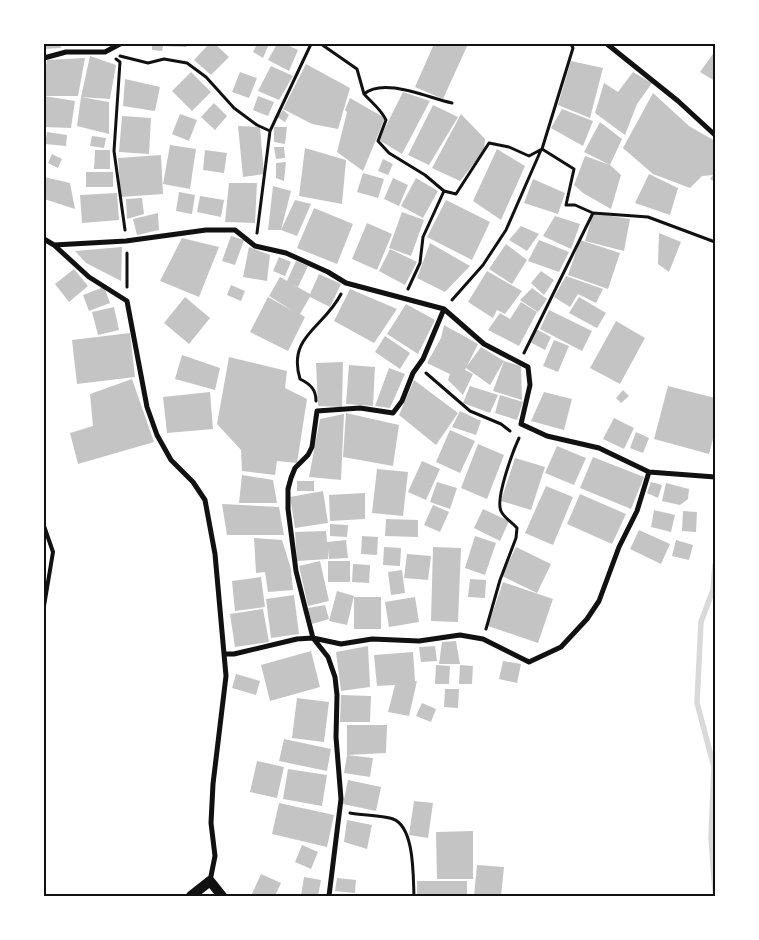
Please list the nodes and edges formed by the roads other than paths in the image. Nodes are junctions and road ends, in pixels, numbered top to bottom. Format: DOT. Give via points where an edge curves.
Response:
graph roads {
  1 [pos="120,44"];
  2 [pos="607,44"];
  3 [pos="44,58"];
  4 [pos="715,135"];
  5 [pos="44,240"];
  6 [pos="54,245"];
  7 [pos="444,309"];
  8 [pos="649,472"];
  9 [pos="715,477"];
  10 [pos="44,526"];
  11 [pos="44,606"];
  12 [pos="313,638"];
  13 [pos="224,654"];
  14 [pos="210,881"];
  15 [pos="191,896"];
  16 [pos="222,896"];
  17 [pos="329,896"];
  1 -- 3 [label="street" via="105,52 66,52"];
  2 -- 4 [label="street"];
  5 -- 6 [label="street"];
  6 -- 7 [label="street" via="234,230 255,246 286,253 346,283"];
  6 -- 13 [label="street" via="89,277 127,301 146,407 171,460 205,500 215,554"];
  7 -- 8 [label="street" via="484,344 528,367 530,385 521,424 547,436 599,448"];
  7 -- 12 [label="street" via="402,402 393,413 360,408 317,412 312,447 295,468 288,489 296,571"];
  8 -- 9 [label="street"];
  8 -- 12 [label="street" via="637,510 599,601 587,620 561,647 529,662 483,639 460,635 420,642 372,639 341,644"];
  10 -- 11 [label="lane" via="53,552"];
  12 -- 13 [label="street"];
  12 -- 17 [label="street" via="328,657 335,677 341,798"];
  13 -- 14 [label="street" via="226,676 210,822 215,856"];
  14 -- 15 [label="main road"];
  14 -- 16 [label="main road"];
}
